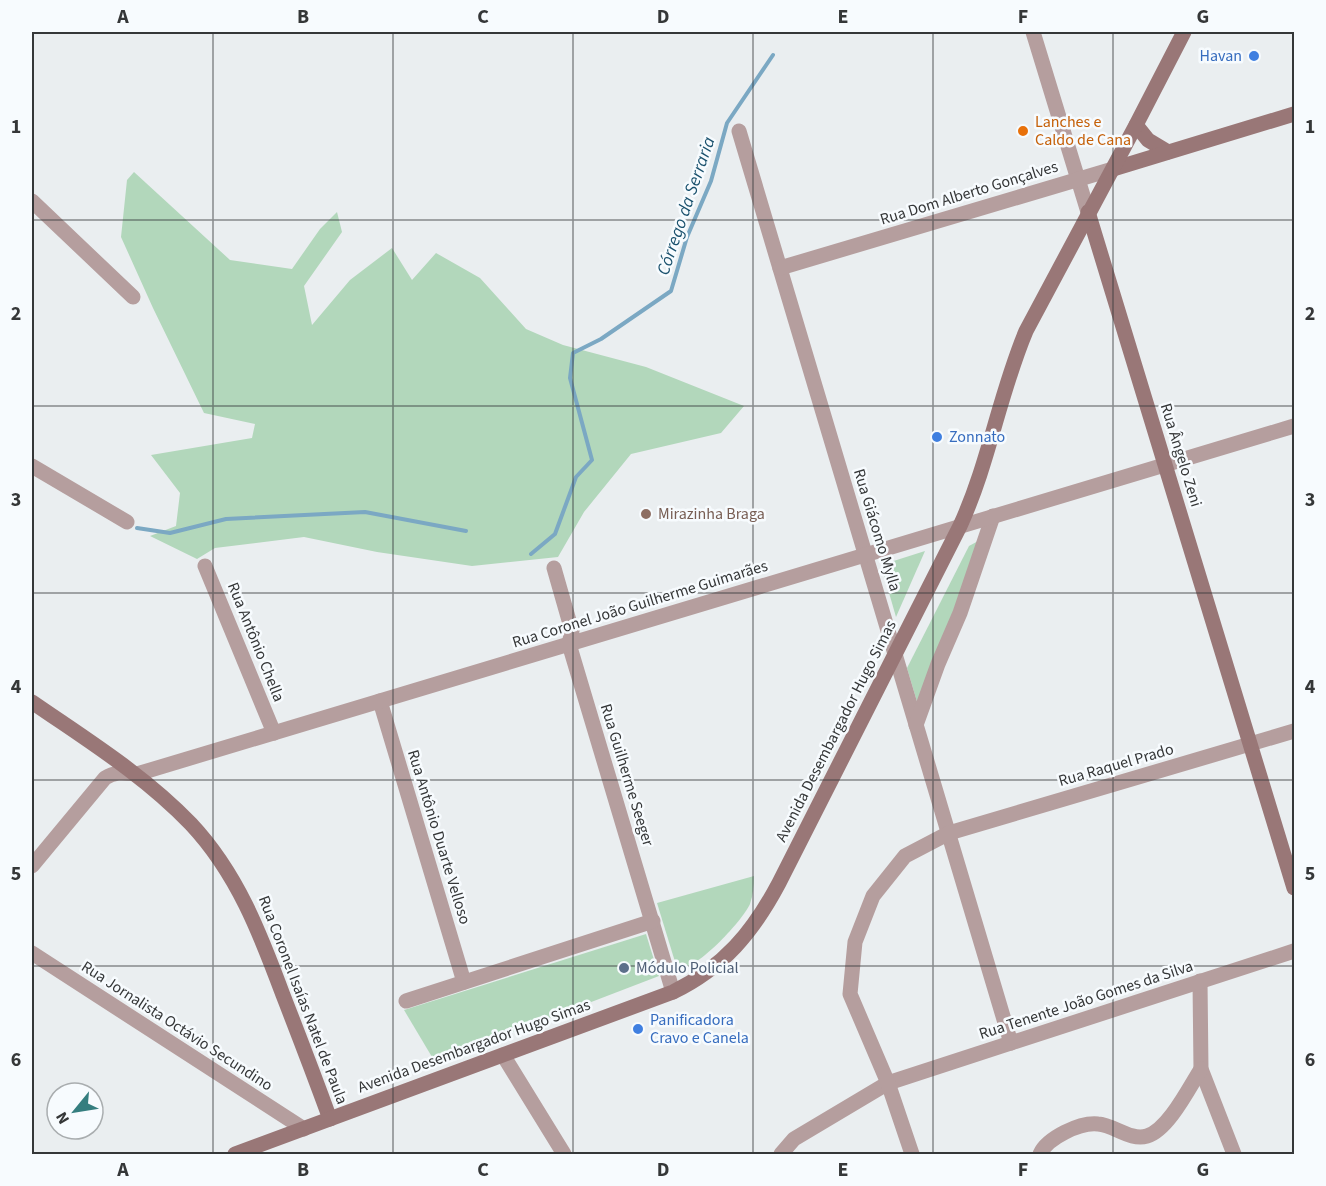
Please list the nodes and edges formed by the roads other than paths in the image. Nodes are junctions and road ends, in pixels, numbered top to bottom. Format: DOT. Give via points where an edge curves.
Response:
graph roads {
  1 [pos="1033,32"];
  2 [pos="1184,32"];
  3 [pos="1294,114"];
  4 [pos="1136,125"];
  5 [pos="739,131"];
  6 [pos="1168,152"];
  7 [pos="1113,169"];
  8 [pos="1078,179"];
  9 [pos="32,201"];
  10 [pos="1088,212"];
  11 [pos="780,268"];
  12 [pos="133,297"];
  13 [pos="1294,426"];
  14 [pos="1165,464"];
  15 [pos="32,466"];
  16 [pos="993,516"];
  17 [pos="127,522"];
  18 [pos="960,526"];
  19 [pos="866,555"];
  20 [pos="205,566"];
  21 [pos="554,568"];
  22 [pos="569,644"];
  23 [pos="896,656"];
  24 [pos="380,701"];
  25 [pos="32,702"];
  26 [pos="916,725"];
  27 [pos="1294,731"];
  28 [pos="274,733"];
  29 [pos="1251,744"];
  30 [pos="137,774"];
  31 [pos="949,833"];
  32 [pos="32,866"];
  33 [pos="1294,888"];
  34 [pos="653,921"];
  35 [pos="1294,951"];
  36 [pos="32,953"];
  37 [pos="1200,981"];
  38 [pos="464,982"];
  39 [pos="674,992"];
  40 [pos="406,1001"];
  41 [pos="1011,1043"];
  42 [pos="503,1055"];
  43 [pos="1201,1069"];
  44 [pos="888,1083"];
  45 [pos="330,1119"];
  46 [pos="304,1129"];
  47 [pos="235,1155"];
  48 [pos="564,1155"];
  49 [pos="781,1155"];
  50 [pos="912,1155"];
  51 [pos="1040,1155"];
  52 [pos="1234,1155"];
  1 -- 8 [label="street, Rua Ângelo Zeni"];
  2 -- 4 [label="main road, Avenida Desembargador Hugo Simas"];
  3 -- 6 [label="main road, Rua Dom Alberto Gonçalves"];
  4 -- 6 [label="main road" via="1148,140"];
  4 -- 7 [label="main road, Avenida Desembargador Hugo Simas"];
  5 -- 11 [label="street, Rua Giácomo Mylla"];
  6 -- 7 [label="main road, Rua Dom Alberto Gonçalves"];
  7 -- 8 [label="street, Rua Dom Alberto Gonçalves"];
  7 -- 10 [label="main road, Avenida Desembargador Hugo Simas"];
  8 -- 10 [label="street, Rua Ângelo Zeni"];
  8 -- 11 [label="street, Rua Dom Alberto Gonçalves"];
  9 -- 12 [label="street"];
  10 -- 14 [label="main road, Rua Ângelo Zeni"];
  10 -- 18 [label="main road, Avenida Desembargador Hugo Simas" via="1018,350 979,479"];
  11 -- 19 [label="street, Rua Giácomo Mylla"];
  13 -- 14 [label="street, Rua Coronel João Guilherme Guimarães"];
  14 -- 16 [label="street, Rua Coronel João Guilherme Guimarães"];
  14 -- 29 [label="main road, Rua Ângelo Zeni"];
  15 -- 17 [label="street"];
  16 -- 18 [label="street, Rua Coronel João Guilherme Guimarães"];
  16 -- 26 [label="street"];
  18 -- 19 [label="street, Rua Coronel João Guilherme Guimarães"];
  18 -- 23 [label="main road, Avenida Desembargador Hugo Simas"];
  19 -- 22 [label="street, Rua Coronel João Guilherme Guimarães"];
  19 -- 23 [label="street, Rua Giácomo Mylla"];
  20 -- 28 [label="street, Rua Antônio Chella"];
  21 -- 22 [label="street, Rua Guilherme Seeger" via="572,631"];
  22 -- 24 [label="street, Rua Coronel João Guilherme Guimarães"];
  22 -- 34 [label="street, Rua Guilherme Seeger"];
  23 -- 26 [label="street, Rua Giácomo Mylla"];
  23 -- 39 [label="main road, Avenida Desembargador Hugo Simas" via="755,925 718,963"];
  24 -- 28 [label="street, Rua Coronel João Guilherme Guimarães"];
  24 -- 38 [label="street, Rua Antônio Duarte Velloso"];
  25 -- 30 [label="main road, Rua Coronel Isaías Natel de Paula"];
  26 -- 31 [label="street, Rua Giácomo Mylla"];
  27 -- 29 [label="street, Rua Raquel Prado"];
  28 -- 30 [label="street, Rua Coronel João Guilherme Guimarães"];
  29 -- 31 [label="street, Rua Raquel Prado"];
  29 -- 33 [label="main road, Rua Ângelo Zeni"];
  30 -- 32 [label="street, Rua Coronel João Guilherme Guimarães" via="117,772 105,778"];
  30 -- 45 [label="main road, Rua Coronel Isaías Natel de Paula" via="192,824 236,884 259,930"];
  31 -- 41 [label="street, Rua Giácomo Mylla"];
  31 -- 44 [label="street, Rua Raquel Prado" via="905,856 873,896 855,942 849,994"];
  34 -- 38 [label="street"];
  34 -- 39 [label="street, Rua Guilherme Seeger"];
  35 -- 37 [label="street, Rua Tenente João Gomes da Silva"];
  36 -- 46 [label="street, Rua Jornalista Octávio Secundino"];
  37 -- 41 [label="street, Rua Tenente João Gomes da Silva"];
  37 -- 43 [label="street"];
  38 -- 40 [label="street"];
  39 -- 42 [label="main road, Avenida Desembargador Hugo Simas"];
  41 -- 44 [label="street, Rua Tenente João Gomes da Silva"];
  42 -- 45 [label="main road, Avenida Desembargador Hugo Simas"];
  42 -- 48 [label="street"];
  43 -- 51 [label="street" via="1160,1129 1145,1137 1098,1124 1068,1129 1044,1146"];
  43 -- 52 [label="street"];
  44 -- 49 [label="street, Rua Tenente João Gomes da Silva" via="794,1139"];
  44 -- 50 [label="street, Rua Raquel Prado"];
  45 -- 46 [label="main road, Avenida Desembargador Hugo Simas"];
  46 -- 47 [label="main road, Avenida Desembargador Hugo Simas"];
}
